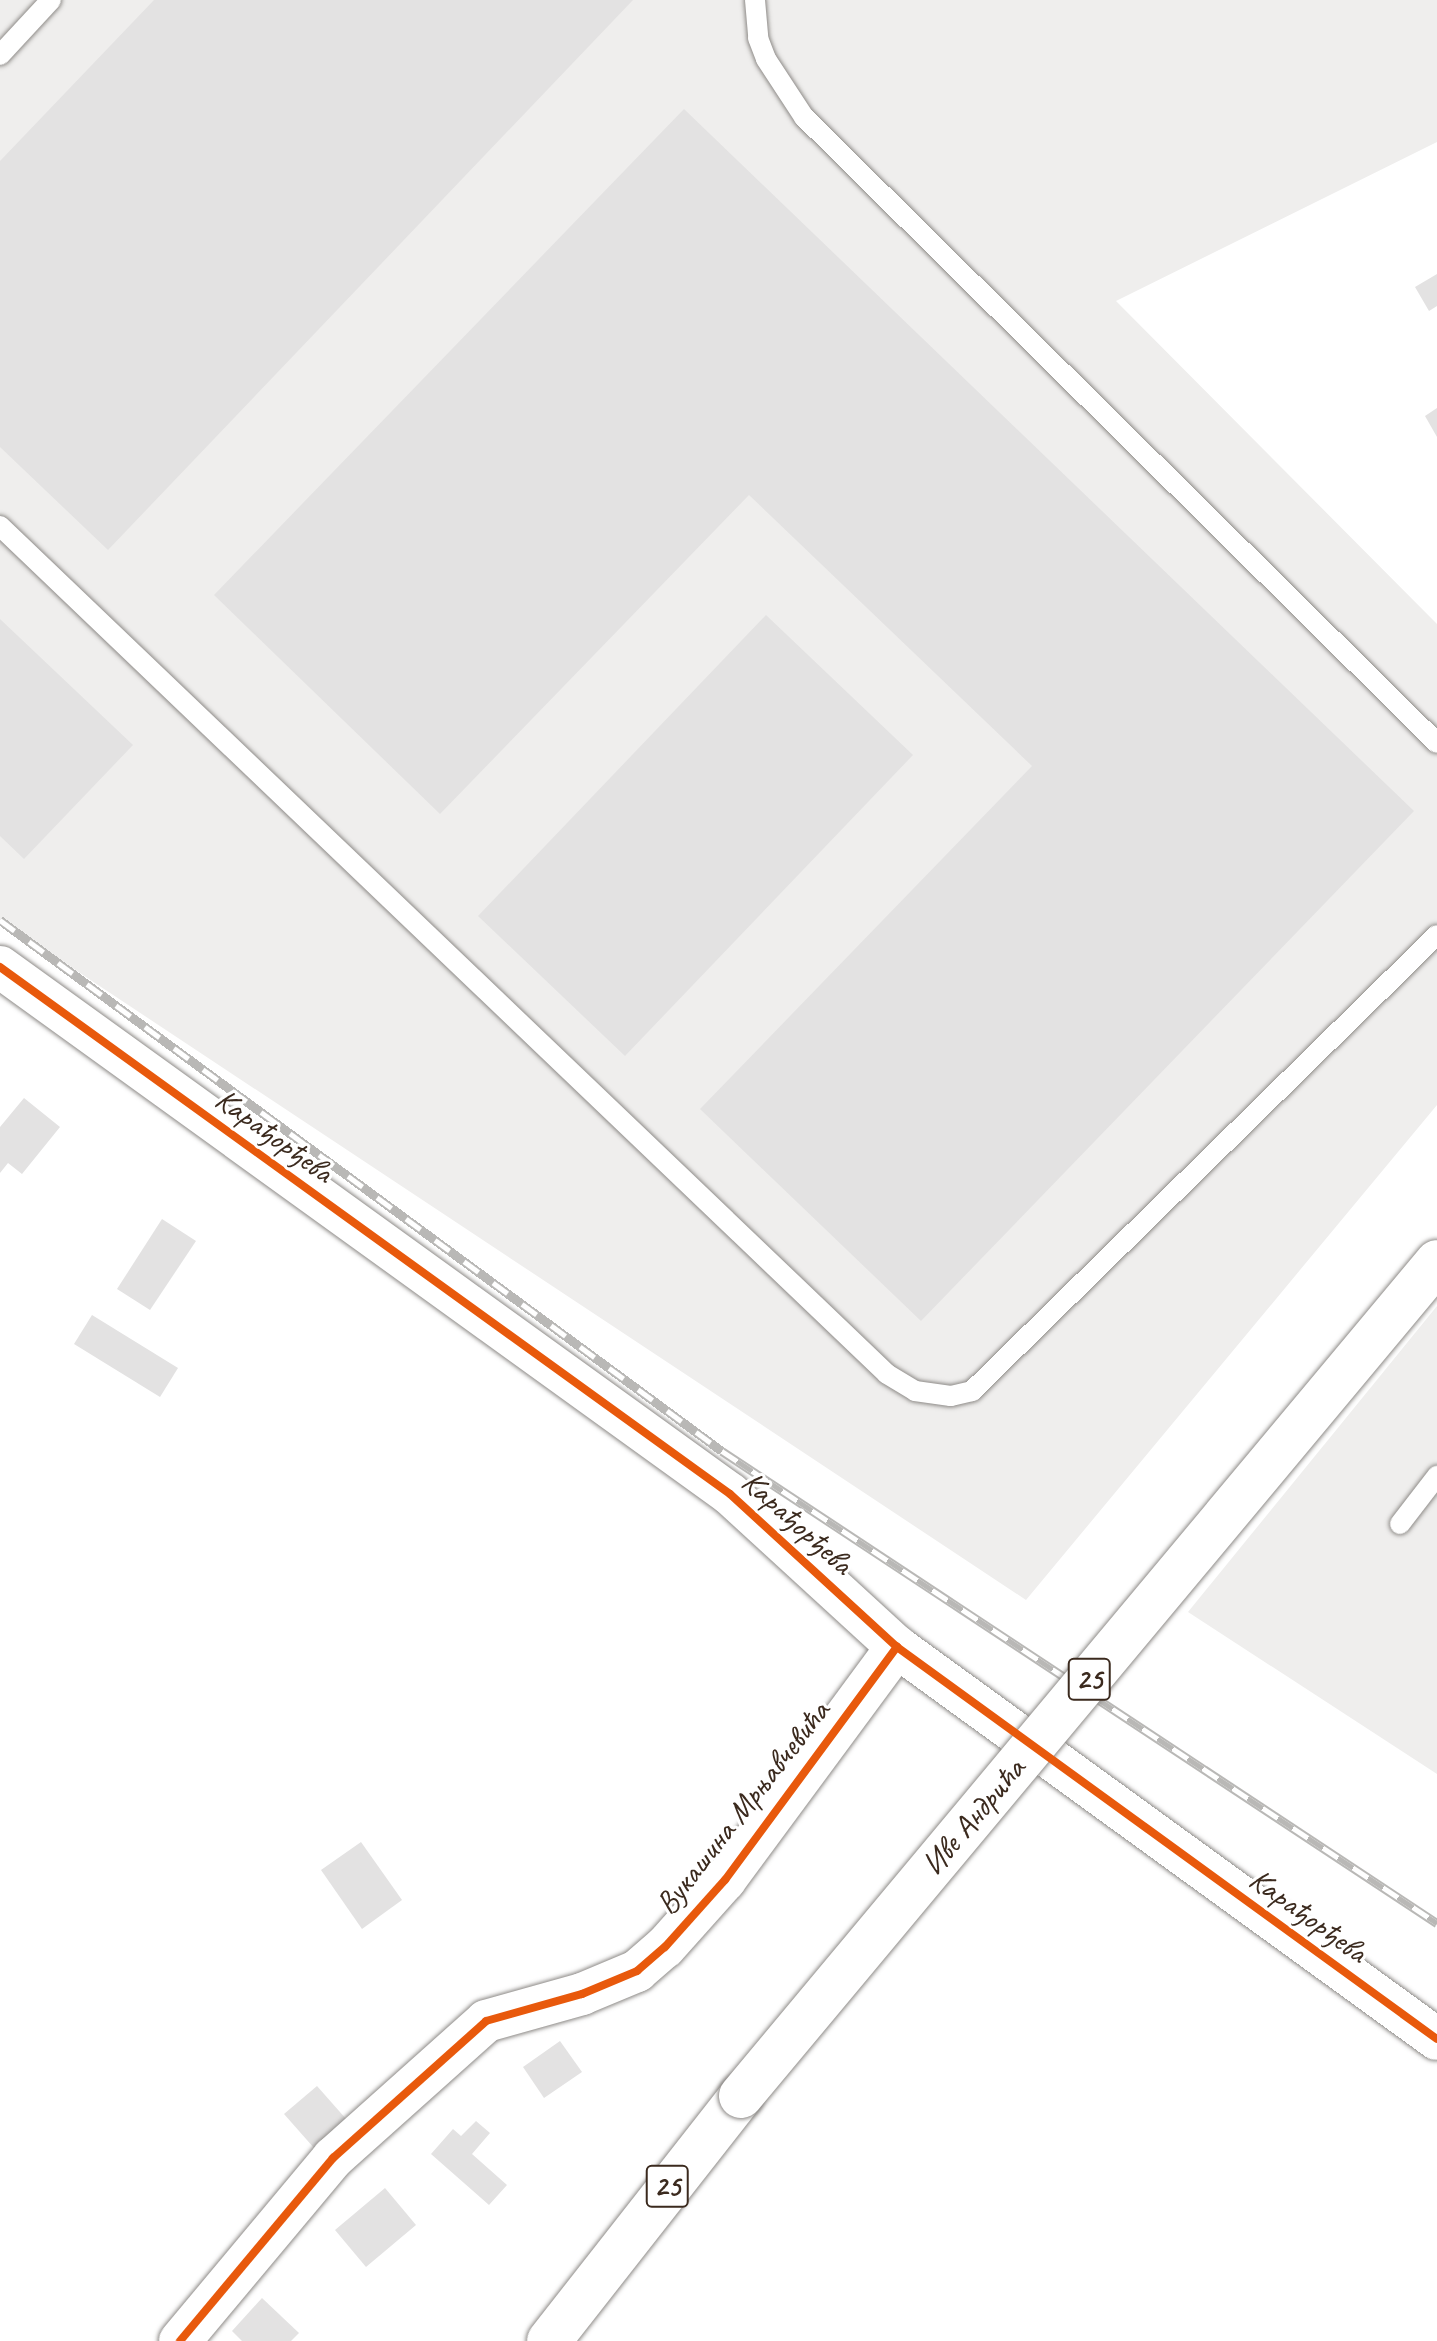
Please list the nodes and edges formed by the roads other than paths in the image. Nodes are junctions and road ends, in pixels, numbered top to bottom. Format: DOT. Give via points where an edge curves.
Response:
graph roads {
  1 [pos="51,0"];
  2 [pos="755,0"];
  3 [pos="0,55"];
  4 [pos="0,526"];
  5 [pos="1437,743"];
  6 [pos="1437,935"];
  7 [pos="0,967"];
  8 [pos="1437,1262"];
  9 [pos="1437,1476"];
  10 [pos="1400,1524"];
  11 [pos="897,1647"];
  12 [pos="1437,2039"];
  13 [pos="180,2341"];
  14 [pos="549,2341"];
  1 -- 3 [label="lane"];
  2 -- 5 [label="lane" via="758,38 766,59 804,117"];
  4 -- 6 [label="lane" via="887,1374 915,1391 951,1396 972,1391"];
  7 -- 11 [label="street, Карађорђева" via="730,1494"];
  8 -- 14 [label="main road, Иве Андрића / 25, bridge" via="741,2096"];
  9 -- 10 [label="lane"];
  11 -- 12 [label="street, Карађорђева"];
  11 -- 13 [label="street, Вукашина Мрњавчевића" via="725,1880 665,1947 637,1971 582,1994 486,2021 333,2158"];
}
